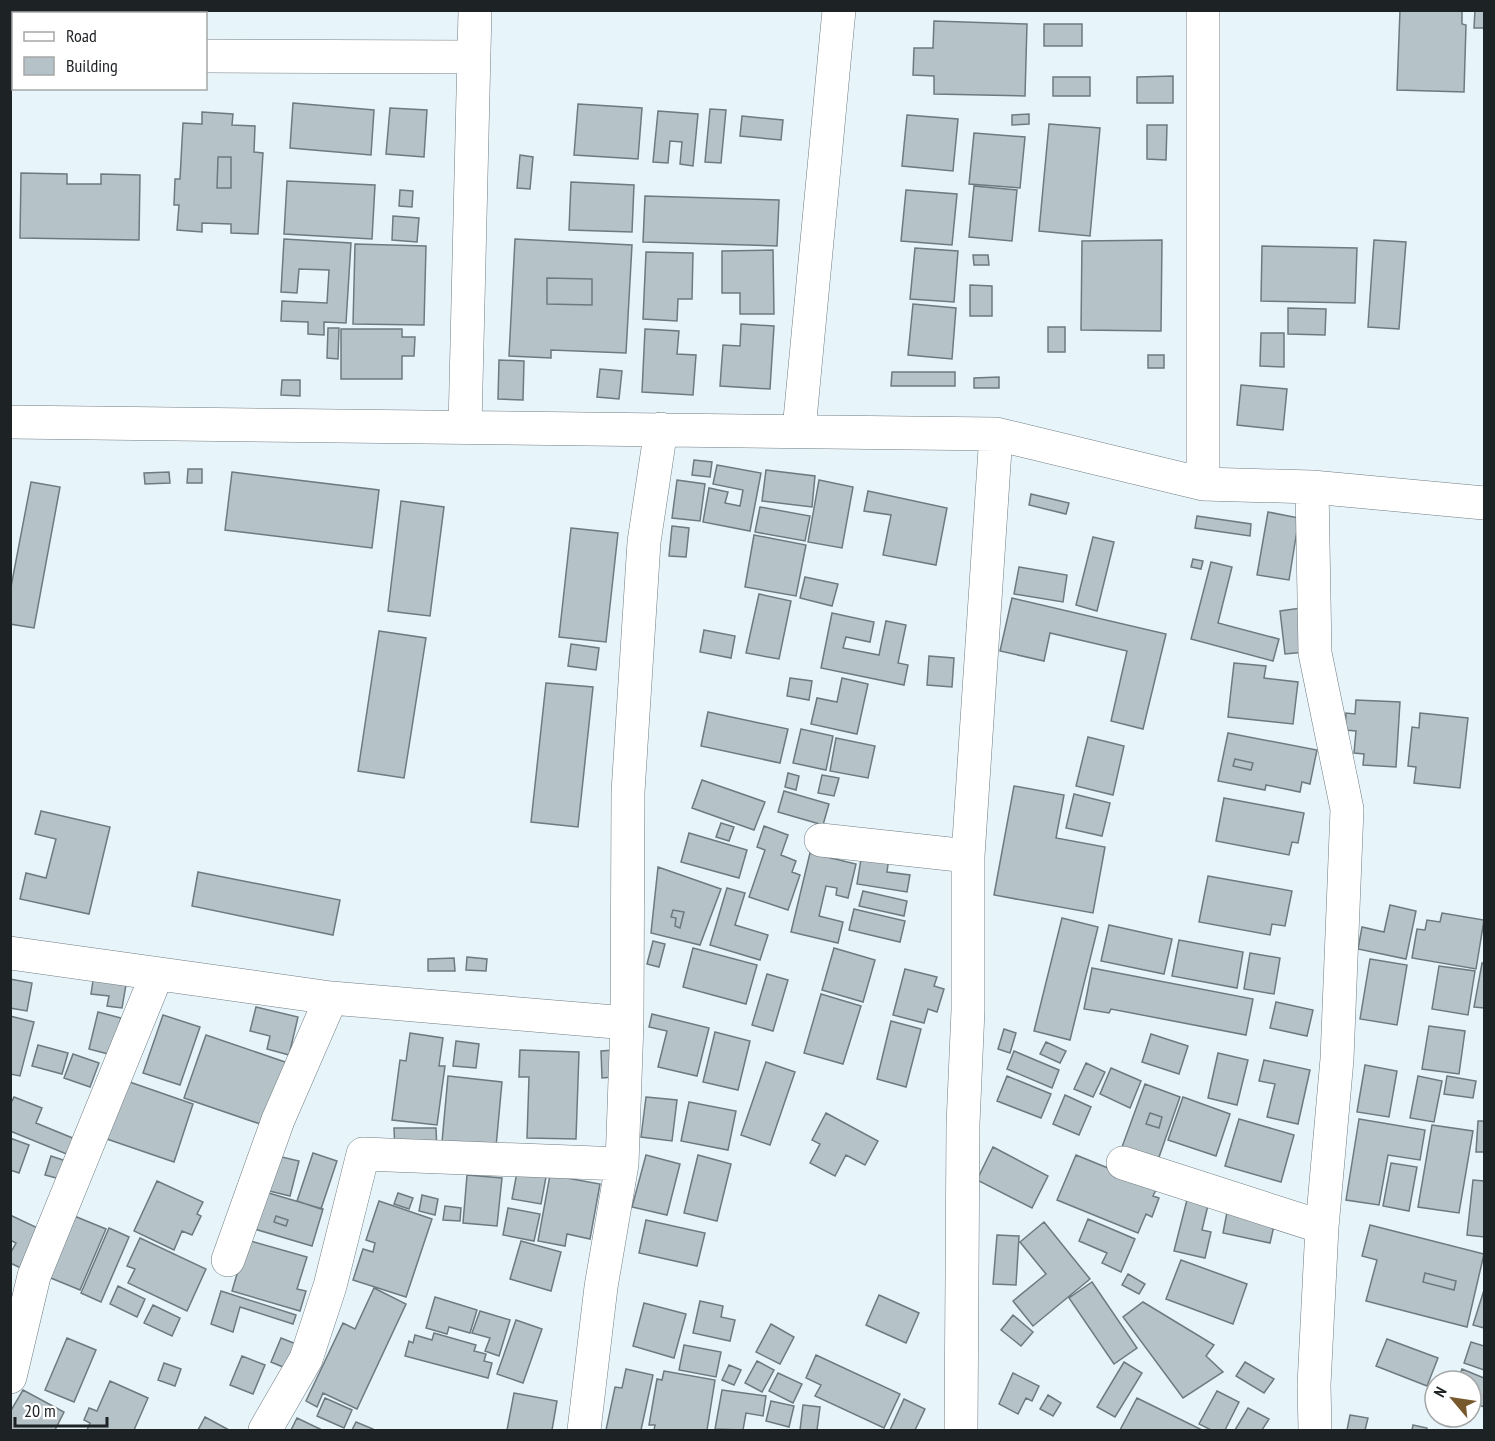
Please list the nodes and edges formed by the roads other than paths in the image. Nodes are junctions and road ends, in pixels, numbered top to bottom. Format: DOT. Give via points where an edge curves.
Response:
graph roads {
  1 [pos="475,10"];
  2 [pos="839,10"];
  3 [pos="1203,10"];
  4 [pos="207,56"];
  5 [pos="474,57"];
  6 [pos="10,422"];
  7 [pos="465,427"];
  8 [pos="661,429"];
  9 [pos="799,430"];
  10 [pos="996,435"];
  11 [pos="1203,484"];
  12 [pos="1312,487"];
  13 [pos="1485,502"];
  14 [pos="820,840"];
  15 [pos="968,856"];
  16 [pos="10,953"];
  17 [pos="157,974"];
  18 [pos="331,998"];
  19 [pos="627,1023"];
  20 [pos="1123,1163"];
  21 [pos="622,1164"];
  22 [pos="1322,1227"];
  23 [pos="228,1260"];
  24 [pos="10,1377"];
  25 [pos="265,1431"];
  26 [pos="584,1431"];
  27 [pos="961,1431"];
  28 [pos="1315,1431"];
  1 -- 5 [label="street"];
  2 -- 9 [label="street"];
  3 -- 11 [label="street"];
  4 -- 5 [label="street"];
  5 -- 7 [label="street"];
  6 -- 7 [label="street"];
  7 -- 8 [label="street"];
  8 -- 9 [label="street"];
  8 -- 19 [label="street" via="645,542 628,792"];
  9 -- 10 [label="street"];
  10 -- 11 [label="street"];
  10 -- 15 [label="street"];
  11 -- 12 [label="street"];
  12 -- 13 [label="street"];
  12 -- 22 [label="street" via="1315,653 1347,809 1337,1059"];
  14 -- 15 [label="street"];
  15 -- 27 [label="street"];
  16 -- 17 [label="street"];
  17 -- 18 [label="street"];
  17 -- 24 [label="street" via="34,1276"];
  18 -- 19 [label="street"];
  18 -- 23 [label="street" via="278,1120"];
  19 -- 21 [label="street"];
  20 -- 22 [label="street"];
  21 -- 25 [label="street" via="363,1154 330,1286 306,1359"];
  21 -- 26 [label="street" via="601,1287"];
  22 -- 28 [label="street"];
}
